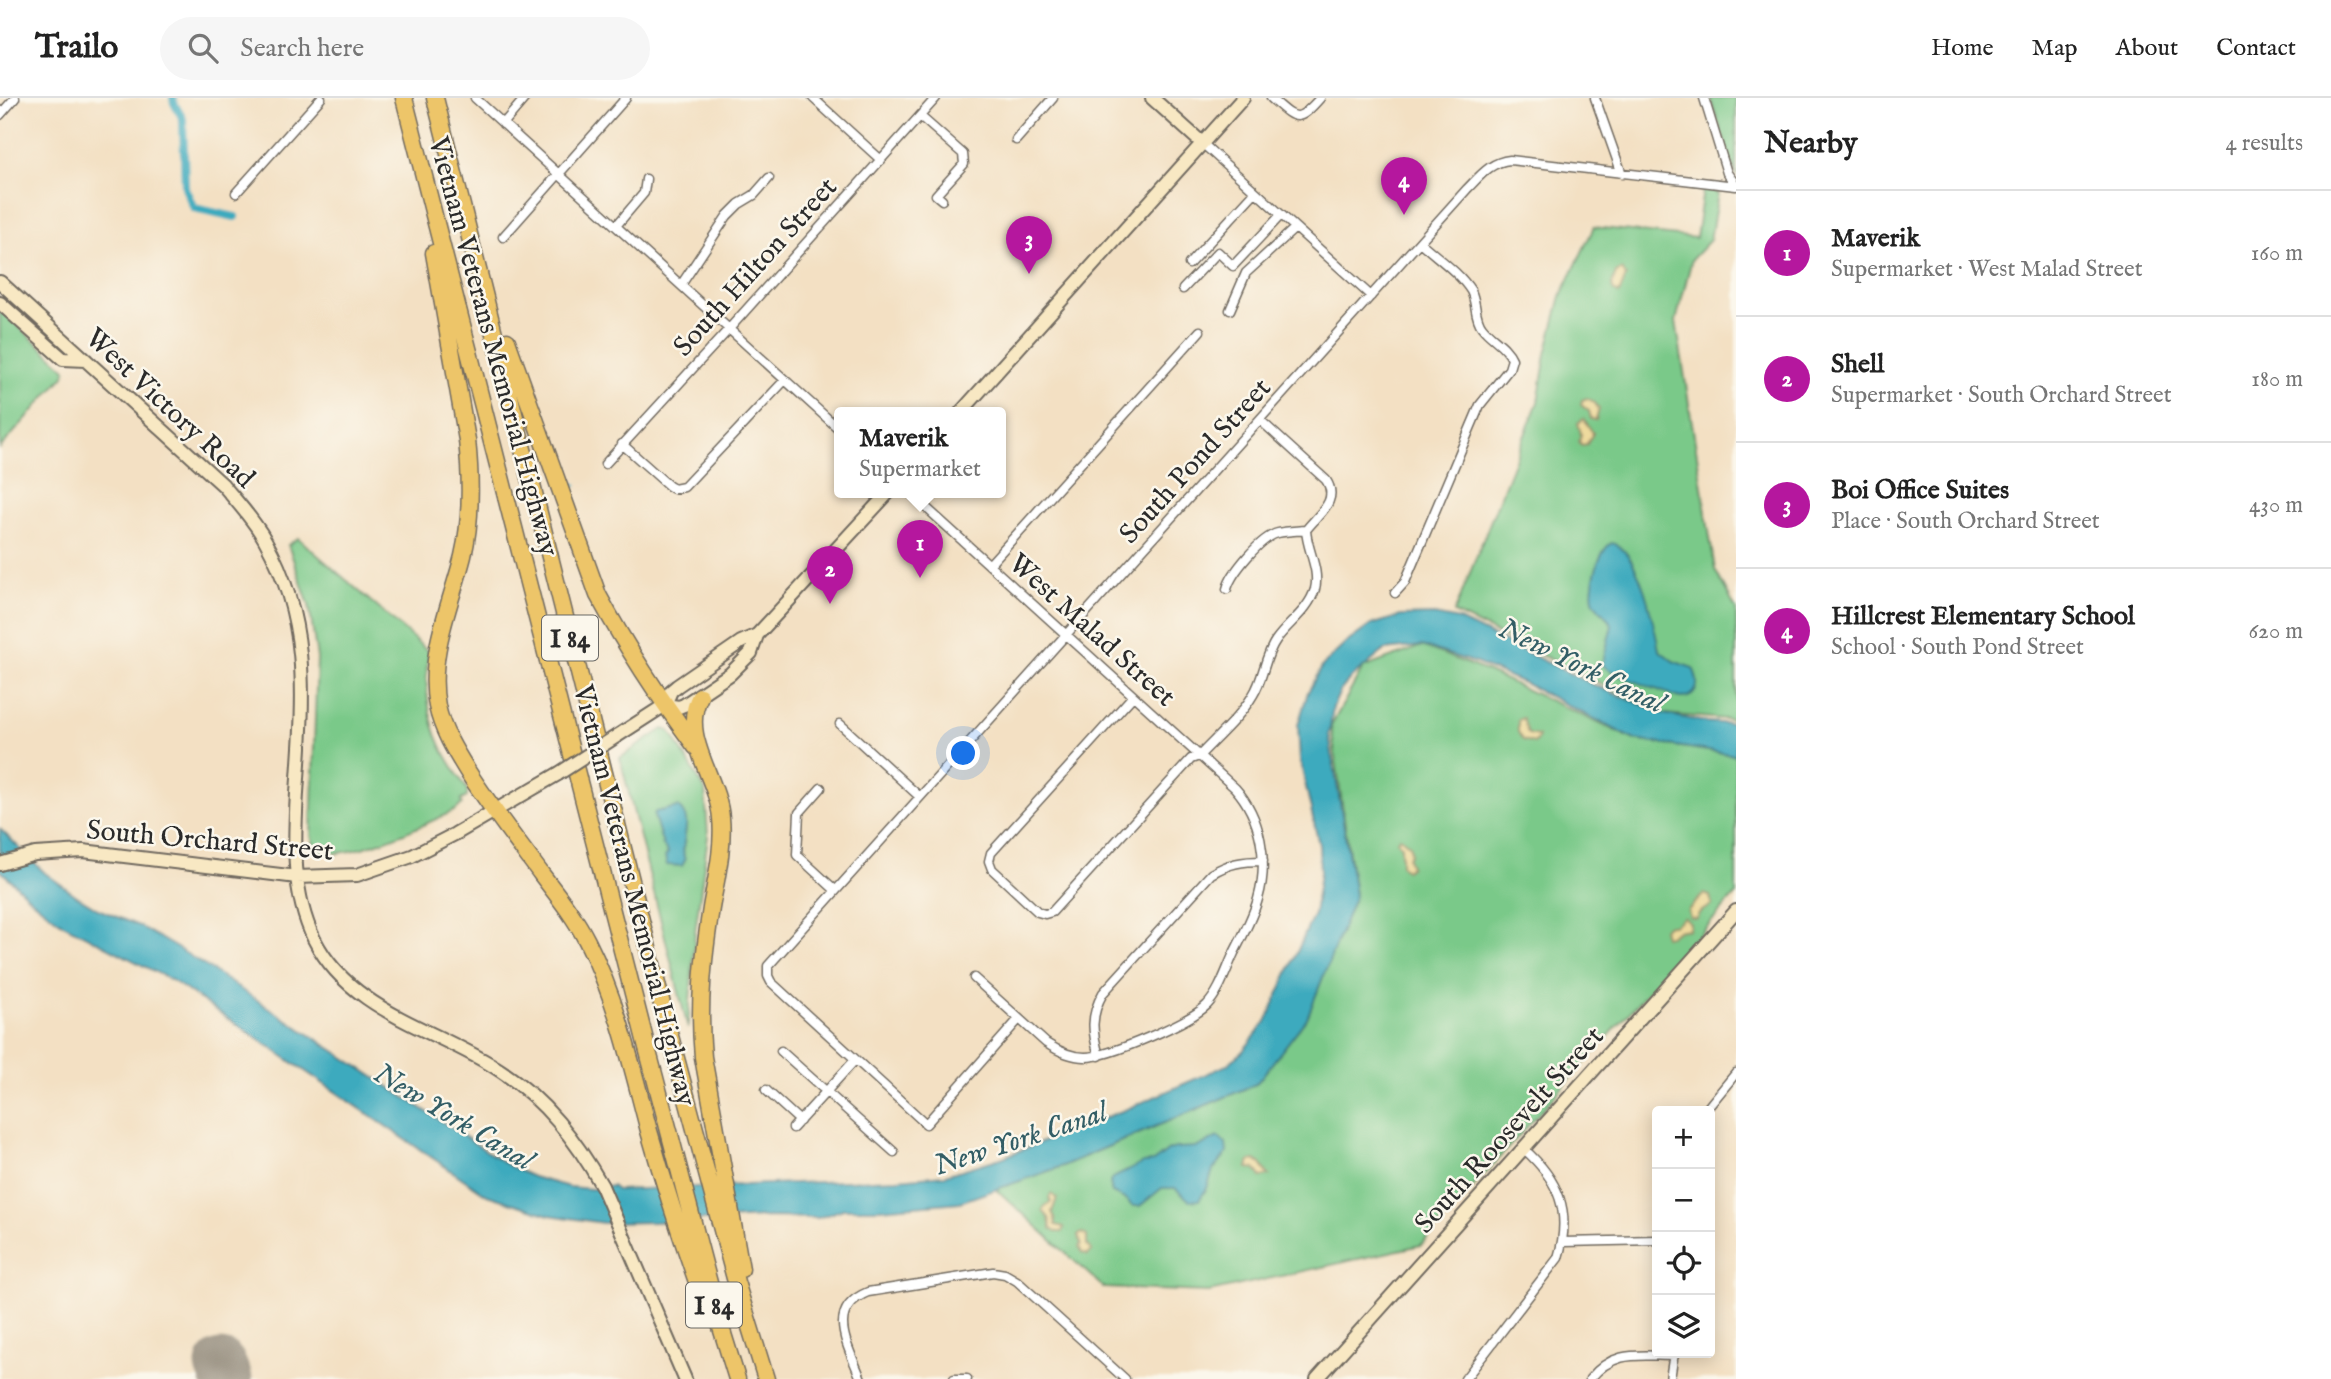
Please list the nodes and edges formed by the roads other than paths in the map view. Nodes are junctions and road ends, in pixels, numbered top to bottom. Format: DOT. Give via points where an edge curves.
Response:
graph roads {
  1 [pos="15,98"];
  2 [pos="321,98"];
  3 [pos="404,98"];
  4 [pos="435,98"];
  5 [pos="475,98"];
  6 [pos="526,98"];
  7 [pos="626,98"];
  8 [pos="813,98"];
  9 [pos="936,98"];
  10 [pos="1054,98"];
  11 [pos="1152,98"];
  12 [pos="1243,98"];
  13 [pos="1271,98"];
  14 [pos="1320,98"];
  15 [pos="1595,98"];
  16 [pos="1704,98"];
  17 [pos="0,115"];
  18 [pos="920,116"];
  19 [pos="503,124"];
  20 [pos="1016,140"];
  21 [pos="414,141"];
  22 [pos="1202,143"];
  23 [pos="881,160"];
  24 [pos="558,173"];
  25 [pos="1622,174"];
  26 [pos="769,178"];
  27 [pos="646,179"];
  28 [pos="1736,185"];
  29 [pos="1255,192"];
  30 [pos="236,193"];
  31 [pos="942,200"];
  32 [pos="1282,215"];
  33 [pos="616,226"];
  34 [pos="1295,228"];
  35 [pos="503,237"];
  36 [pos="1420,242"];
  37 [pos="474,250"];
  38 [pos="1189,264"];
  39 [pos="0,282"];
  40 [pos="681,285"];
  41 [pos="1184,289"];
  42 [pos="1371,296"];
  43 [pos="0,303"];
  44 [pos="1230,310"];
  45 [pos="729,329"];
  46 [pos="1200,331"];
  47 [pos="86,360"];
  48 [pos="785,380"];
  49 [pos="965,407"];
  50 [pos="1260,421"];
  51 [pos="834,424"];
  52 [pos="622,444"];
  53 [pos="604,464"];
  54 [pos="883,498"];
  55 [pos="916,498"];
  56 [pos="1306,530"];
  57 [pos="989,565"];
  58 [pos="1227,589"];
  59 [pos="1395,593"];
  60 [pos="757,635"];
  61 [pos="1067,636"];
  62 [pos="700,696"];
  63 [pos="1132,696"];
  64 [pos="666,705"];
  65 [pos="840,724"];
  66 [pos="700,753"];
  67 [pos="1199,756"];
  68 [pos="821,788"];
  69 [pos="920,797"];
  70 [pos="495,811"];
  71 [pos="1263,861"];
  72 [pos="0,864"];
  73 [pos="297,877"];
  74 [pos="835,890"];
  75 [pos="1736,911"];
  76 [pos="974,978"];
  77 [pos="1019,1019"];
  78 [pos="781,1051"];
  79 [pos="1099,1056"];
  80 [pos="855,1060"];
  81 [pos="1736,1073"];
  82 [pos="766,1090"];
  83 [pos="826,1092"];
  84 [pos="1709,1106"];
  85 [pos="1524,1149"];
  86 [pos="894,1152"];
  87 [pos="728,1227"];
  88 [pos="1652,1240"];
  89 [pos="1563,1242"];
  90 [pos="1652,1355"];
  91 [pos="1673,1358"];
  92 [pos="685,1379"];
  93 [pos="736,1379"];
  94 [pos="766,1379"];
  95 [pos="861,1379"];
  96 [pos="954,1379"];
  97 [pos="967,1379"];
  98 [pos="1125,1379"];
  99 [pos="1317,1379"];
  100 [pos="1465,1379"];
  101 [pos="1590,1379"];
  102 [pos="1670,1379"];
  1 -- 17 [label="street"];
  2 -- 30 [label="street"];
  3 -- 21 [label="highway, Vietnam Veterans Memorial Highway / I 84"];
  4 -- 37 [label="highway, Vietnam Veterans Memorial Highway / I 84"];
  5 -- 19 [label="street"];
  6 -- 19 [label="street"];
  7 -- 24 [label="street"];
  8 -- 23 [label="street"];
  9 -- 18 [label="street, South Hilton Street"];
  10 -- 20 [label="street"];
  11 -- 22 [label="main road"];
  12 -- 22 [label="main road"];
  13 -- 14 [label="street" via="1291,116 1300,117"];
  15 -- 25 [label="street"];
  16 -- 28 [label="street" via="1727,173"];
  18 -- 23 [label="street, South Hilton Street"];
  18 -- 31 [label="street" via="963,154 964,164 936,195"];
  19 -- 24 [label="street"];
  21 -- 70 [label="highway" via="470,470 463,553 437,655 437,702 448,737"];
  21 -- 93 [label="highway, Vietnam Veterans Memorial Highway / I 84"];
  22 -- 29 [label="street"];
  22 -- 49 [label="main road"];
  23 -- 45 [label="street, South Hilton Street"];
  24 -- 33 [label="street"];
  24 -- 35 [label="street"];
  25 -- 28 [label="street, South Pond Street"];
  25 -- 36 [label="street, South Pond Street" via="1500,162 1481,175"];
  26 -- 40 [label="street" via="727,216"];
  27 -- 33 [label="street" via="643,193"];
  29 -- 32 [label="street"];
  29 -- 38 [label="street"];
  32 -- 34 [label="street"];
  32 -- 41 [label="street" via="1233,266 1218,252"];
  33 -- 40 [label="street"];
  34 -- 42 [label="street"];
  34 -- 44 [label="street" via="1246,273"];
  36 -- 42 [label="street, South Pond Street"];
  36 -- 59 [label="street" via="1462,280 1472,293 1483,328 1512,359 1480,405 1405,582"];
  37 -- 64 [label="highway" via="598,595"];
  37 -- 87 [label="highway, Vietnam Veterans Memorial Highway / I 84" via="670,1037 709,1177"];
  39 -- 47 [label="main road, West Victory Road"];
  40 -- 45 [label="street"];
  42 -- 50 [label="street, South Pond Street"];
  43 -- 47 [label="main road" via="63,359"];
  45 -- 48 [label="street"];
  45 -- 52 [label="street, South Hilton Street"];
  46 -- 57 [label="street"];
  47 -- 73 [label="main road, West Victory Road" via="223,485 265,539 286,585 302,654 294,837"];
  48 -- 51 [label="street"];
  48 -- 52 [label="street" via="684,487 669,486"];
  50 -- 56 [label="street" via="1330,486 1328,505"];
  50 -- 61 [label="street, South Pond Street"];
  52 -- 53 [label="street, South Hilton Street"];
  54 -- 60 [label="main road, South Orchard Street"];
  55 -- 57 [label="street, West Malad Street"];
  56 -- 58 [label="street" via="1269,536 1235,572"];
  56 -- 67 [label="street" via="1316,587 1307,606 1276,640 1251,699"];
  57 -- 61 [label="street, West Malad Street"];
  60 -- 62 [label="main road, South Orchard Street" via="751,653"];
  60 -- 64 [label="main road, South Orchard Street" via="677,686"];
  61 -- 63 [label="street, West Malad Street"];
  61 -- 69 [label="street, South Pond Street"];
  62 -- 64 [label="main road, South Orchard Street" via="679,707"];
  62 -- 66 [label="highway" via="694,729"];
  63 -- 67 [label="street, West Malad Street"];
  63 -- 67 [label="street" via="991,853 992,869 1038,912 1052,912"];
  64 -- 66 [label="highway"];
  64 -- 70 [label="main road, South Orchard Street, bridge"];
  65 -- 69 [label="street"];
  66 -- 87 [label="highway" via="721,817 700,1016 703,1057 726,1177"];
  67 -- 71 [label="street, West Malad Street" via="1247,801"];
  68 -- 74 [label="street" via="799,813 797,855"];
  69 -- 74 [label="street, South Pond Street"];
  70 -- 73 [label="main road, South Orchard Street" via="412,856 357,875"];
  70 -- 93 [label="highway" via="564,904 604,978 678,1230"];
  71 -- 79 [label="street" via="1255,908 1209,1003 1186,1021"];
  71 -- 79 [label="street" via="1240,861 1211,874 1103,993 1092,1023"];
  72 -- 73 [label="main road, South Orchard Street" via="59,851 99,851"];
  73 -- 92 [label="main road, West Victory Road" via="301,909 340,977 373,1003 477,1056 528,1090 569,1134 620,1224"];
  74 -- 80 [label="street, South Pond Street" via="767,970 771,982"];
  75 -- 85 [label="main road, South Roosevelt Street"];
  76 -- 77 [label="street"];
  77 -- 79 [label="street" via="1059,1051"];
  77 -- 80 [label="street" via="926,1124"];
  78 -- 83 [label="street"];
  80 -- 83 [label="street"];
  81 -- 84 [label="street"];
  82 -- 83 [label="street" via="797,1124"];
  83 -- 86 [label="street"];
  85 -- 89 [label="street" via="1551,1178 1559,1195"];
  85 -- 99 [label="main road, South Roosevelt Street"];
  87 -- 94 [label="highway, I 84" via="751,1337"];
  88 -- 89 [label="street"];
  89 -- 100 [label="street" via="1558,1258"];
  90 -- 101 [label="street" via="1611,1360"];
  91 -- 102 [label="street"];
  95 -- 98 [label="street" via="842,1322 855,1297 993,1272 1017,1281"];
  96 -- 97 [label="street"];
}
